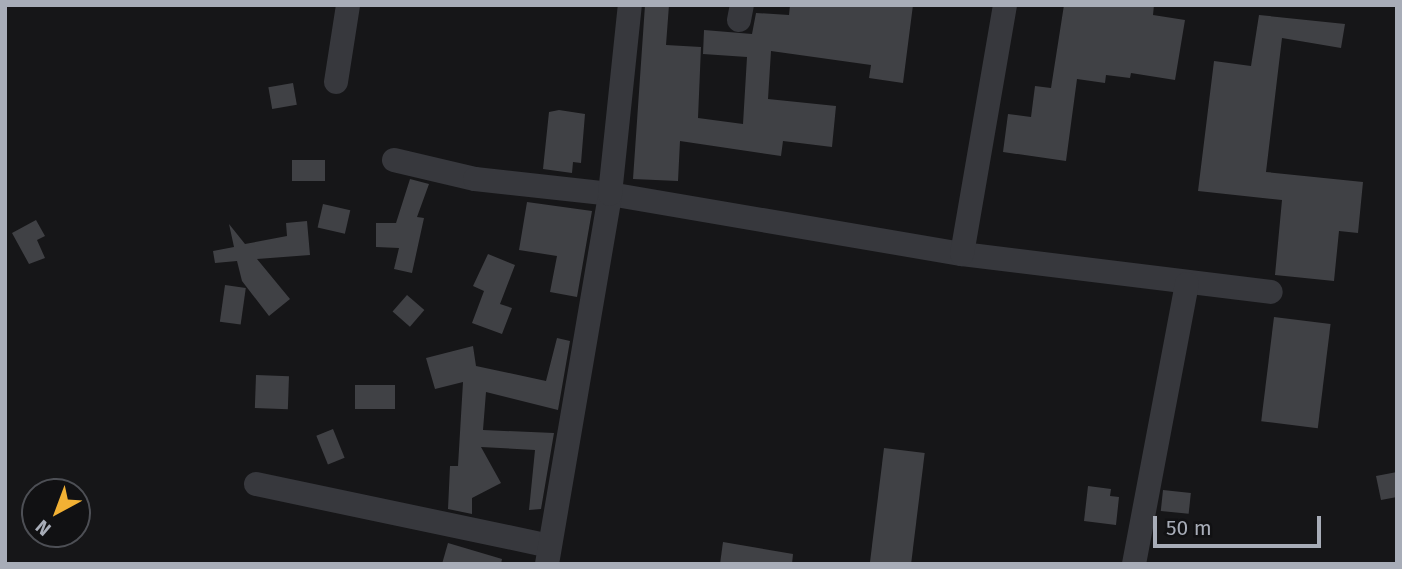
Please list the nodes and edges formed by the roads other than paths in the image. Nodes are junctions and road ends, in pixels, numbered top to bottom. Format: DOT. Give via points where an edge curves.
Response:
graph roads {
  1 [pos="348,5"];
  2 [pos="630,5"];
  3 [pos="1004,5"];
  4 [pos="336,82"];
  5 [pos="394,160"];
  6 [pos="610,194"];
  7 [pos="962,254"];
  8 [pos="1187,284"];
  9 [pos="1271,292"];
  10 [pos="256,484"];
  11 [pos="548,555"];
  12 [pos="1135,564"];
  1 -- 4 [label="street"];
  2 -- 6 [label="street"];
  3 -- 7 [label="street"];
  5 -- 6 [label="street" via="475,179"];
  6 -- 7 [label="street"];
  6 -- 11 [label="street"];
  7 -- 8 [label="street"];
  8 -- 9 [label="street"];
  8 -- 12 [label="street"];
  10 -- 11 [label="street"];
}
